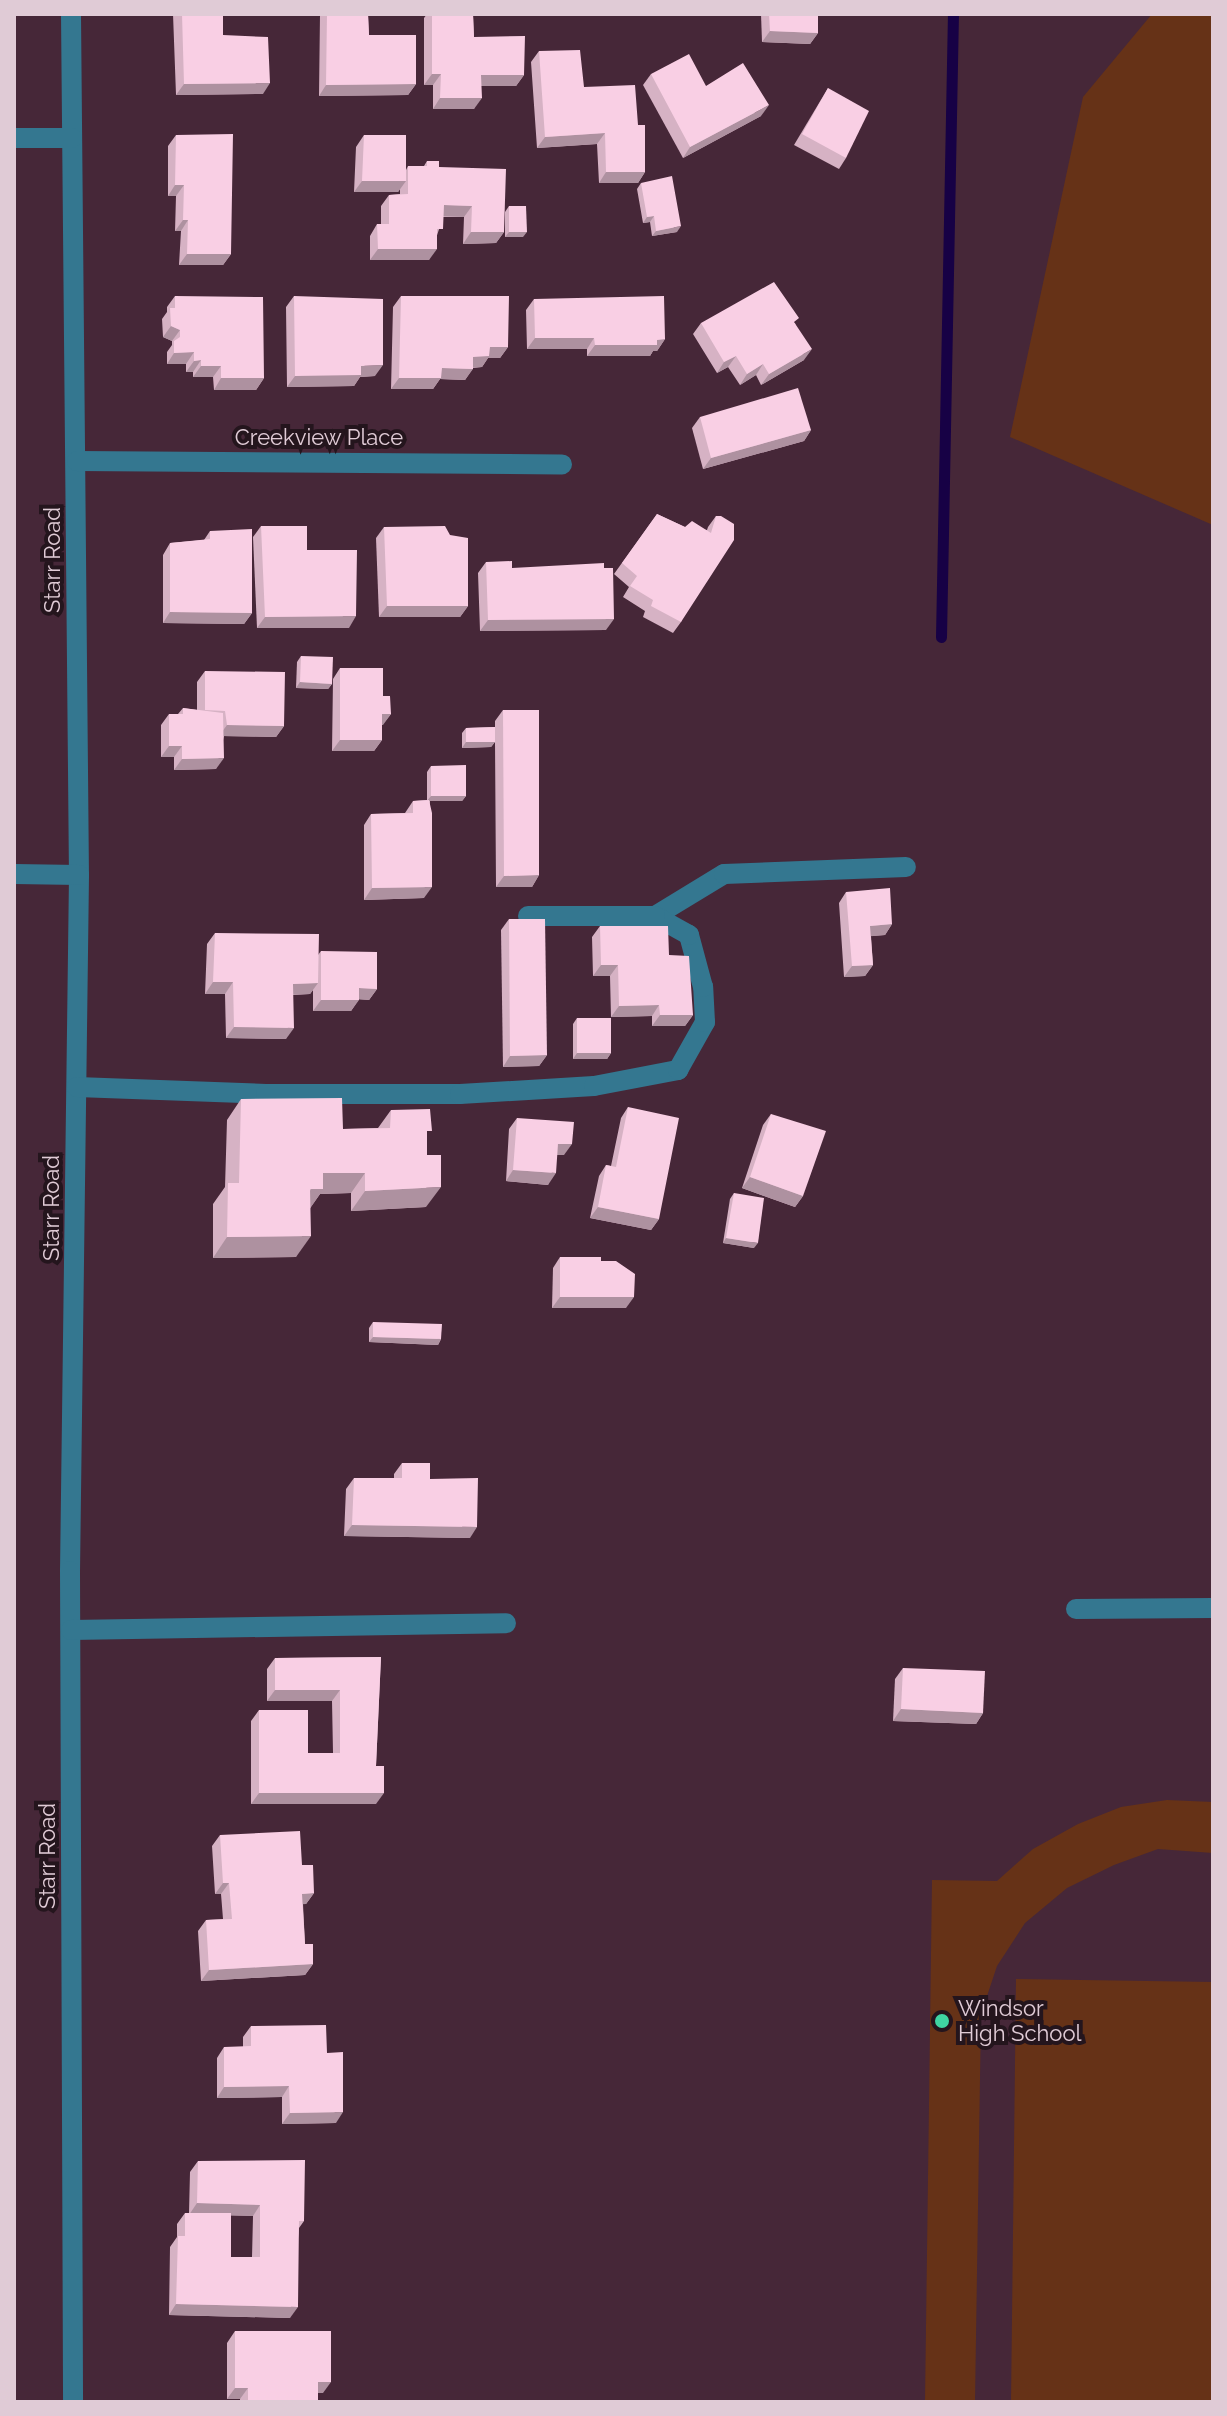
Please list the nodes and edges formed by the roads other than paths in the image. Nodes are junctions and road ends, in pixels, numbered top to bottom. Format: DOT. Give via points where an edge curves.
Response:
graph roads {
  1 [pos="71,14"];
  2 [pos="14,138"];
  3 [pos="72,138"];
  4 [pos="77,461"];
  5 [pos="562,464"];
  6 [pos="906,867"];
  7 [pos="14,874"];
  8 [pos="79,875"];
  9 [pos="528,916"];
  10 [pos="655,916"];
  11 [pos="77,1087"];
  12 [pos="1213,1608"];
  13 [pos="1076,1609"];
  14 [pos="506,1623"];
  15 [pos="71,1630"];
  16 [pos="73,2402"];
  1 -- 3 [label="street, Starr Road"];
  2 -- 3 [label="street"];
  3 -- 4 [label="street, Starr Road"];
  4 -- 5 [label="street, Creekview Place"];
  4 -- 8 [label="street, Starr Road"];
  6 -- 10 [label="street" via="724,874"];
  7 -- 8 [label="street"];
  8 -- 11 [label="street, Starr Road"];
  9 -- 10 [label="street"];
  10 -- 11 [label="street" via="689,935 703,987 705,1022 678,1070 594,1086 460,1094"];
  11 -- 15 [label="street, Starr Road"];
  12 -- 13 [label="street"];
  14 -- 15 [label="street"];
  15 -- 16 [label="street, Starr Road"];
}
